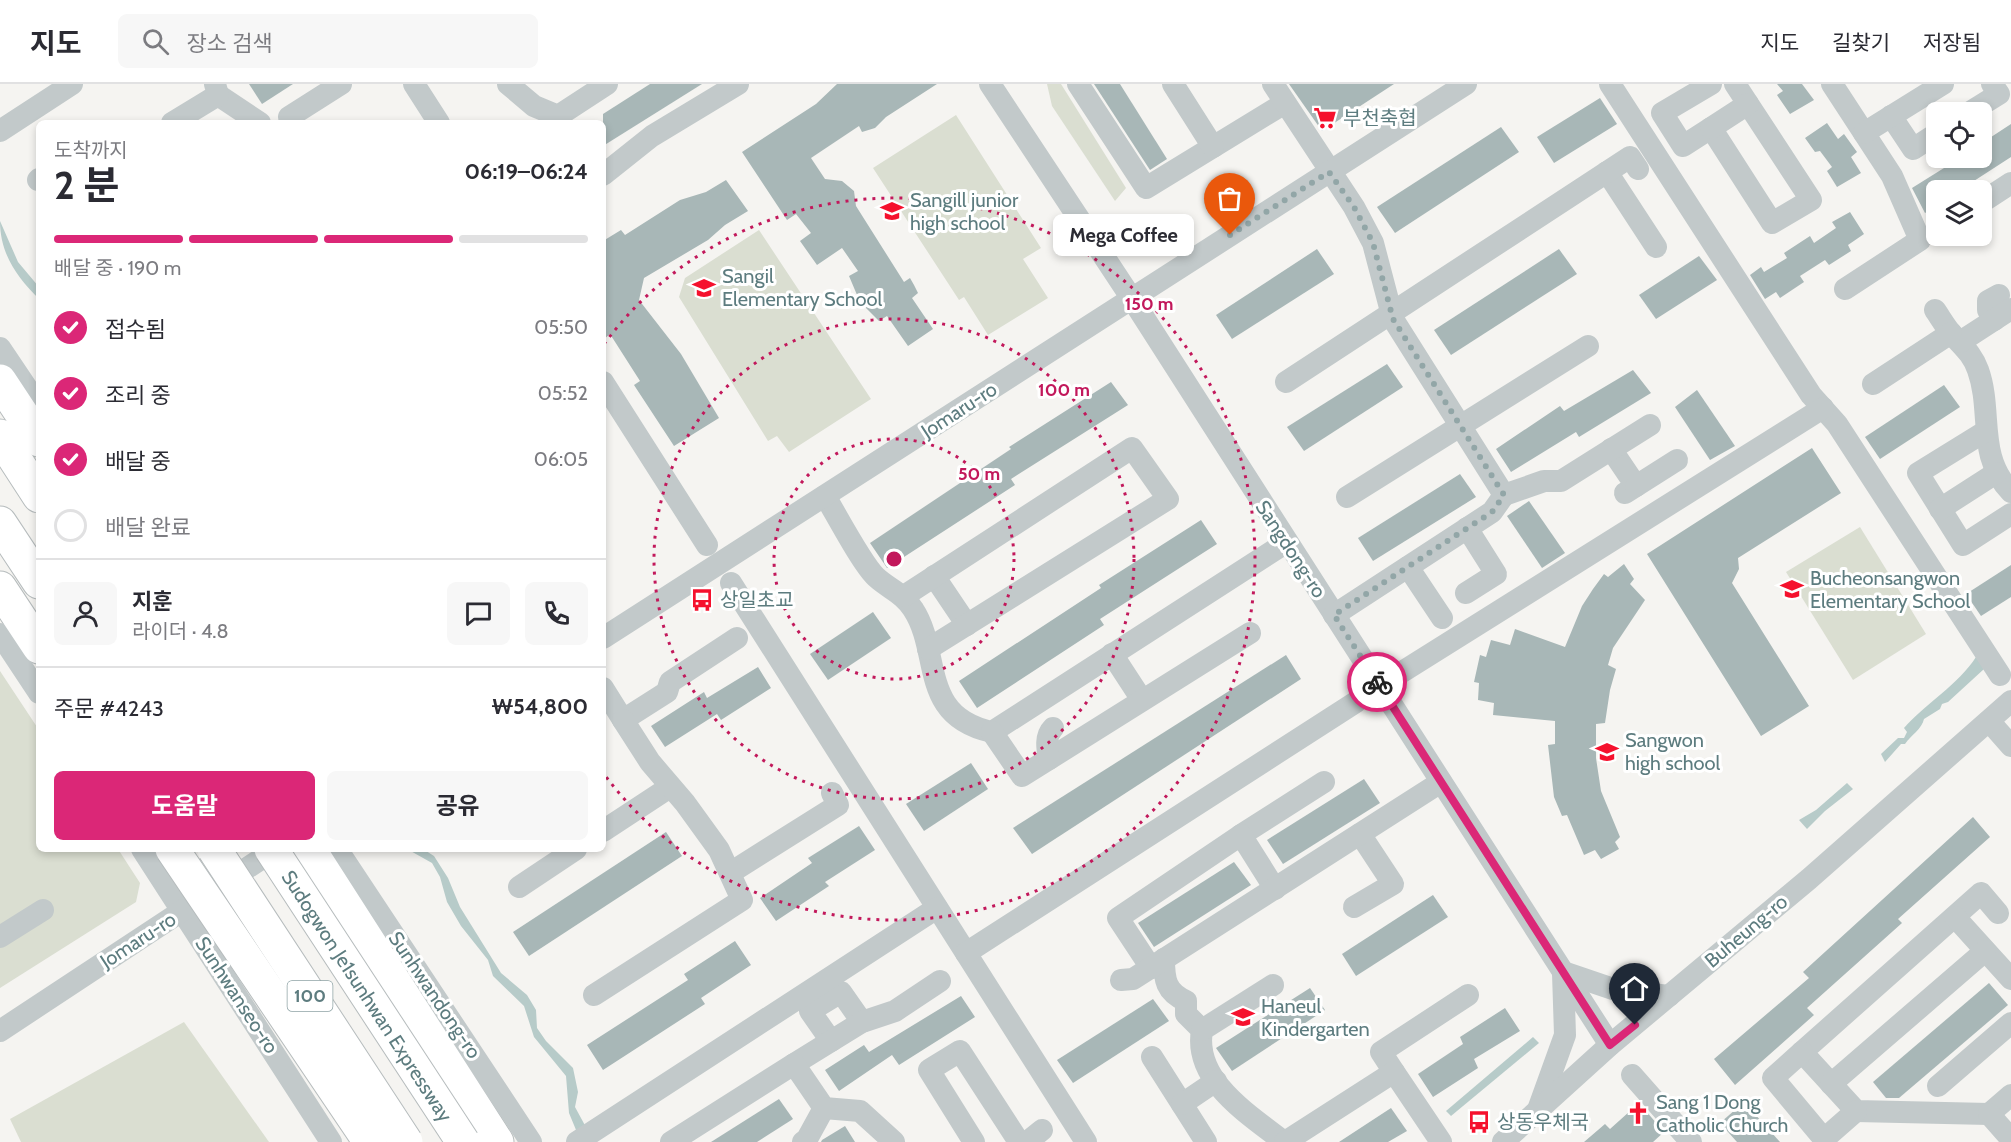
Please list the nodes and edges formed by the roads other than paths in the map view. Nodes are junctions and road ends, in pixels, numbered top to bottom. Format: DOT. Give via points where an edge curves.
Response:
graph roads {
  1 [pos="72,84"];
  2 [pos="341,84"];
  3 [pos="414,84"];
  4 [pos="607,84"];
  5 [pos="738,84"];
  6 [pos="990,84"];
  7 [pos="1078,84"];
  8 [pos="1173,84"];
  9 [pos="1273,84"];
  10 [pos="1466,84"];
  11 [pos="1610,84"];
  12 [pos="1711,84"];
  13 [pos="1735,84"];
  14 [pos="1832,84"];
  15 [pos="1943,84"];
  16 [pos="1992,84"];
  17 [pos="517,87"];
  18 [pos="216,90"];
  19 [pos="1986,102"];
  20 [pos="1285,103"];
  21 [pos="1748,104"];
  22 [pos="1891,116"];
  23 [pos="561,119"];
  24 [pos="176,120"];
  25 [pos="256,120"];
  26 [pos="285,120"];
  27 [pos="437,120"];
  28 [pos="1711,128"];
  29 [pos="0,131"];
  30 [pos="1864,133"];
  31 [pos="1926,141"];
  32 [pos="1213,147"];
  33 [pos="1638,169"];
  34 [pos="1329,172"];
  35 [pos="1607,172"];
  36 [pos="606,173"];
  37 [pos="2011,183"];
  38 [pos="1992,195"];
  39 [pos="1926,232"];
  40 [pos="1926,236"];
  41 [pos="1656,248"];
  42 [pos="1845,289"];
  43 [pos="1132,299"];
  44 [pos="2001,308"];
  45 [pos="1935,310"];
  46 [pos="1390,313"];
  47 [pos="1955,337"];
  48 [pos="1588,346"];
  49 [pos="0,348"];
  50 [pos="0,381"];
  51 [pos="1286,382"];
  52 [pos="1873,384"];
  53 [pos="606,387"];
  54 [pos="36,402"];
  55 [pos="1823,408"];
  56 [pos="1650,425"];
  57 [pos="1461,426"];
  58 [pos="1986,431"];
  59 [pos="36,435"];
  60 [pos="0,436"];
  61 [pos="1611,449"];
  62 [pos="1677,460"];
  63 [pos="1996,473"];
  64 [pos="36,490"];
  65 [pos="2011,492"];
  66 [pos="1504,495"];
  67 [pos="825,496"];
  68 [pos="1347,497"];
  69 [pos="1940,508"];
  70 [pos="2011,514"];
  71 [pos="0,523"];
  72 [pos="1467,528"];
  73 [pos="1287,542"];
  74 [pos="707,545"];
  75 [pos="1408,567"];
  76 [pos="934,576"];
  77 [pos="36,577"];
  78 [pos="731,583"];
  79 [pos="0,588"];
  80 [pos="1466,593"];
  81 [pos="904,596"];
  82 [pos="1334,615"];
  83 [pos="1442,618"];
  84 [pos="966,625"];
  85 [pos="1250,633"];
  86 [pos="0,634"];
  87 [pos="606,636"];
  88 [pos="737,639"];
  89 [pos="36,642"];
  90 [pos="928,649"];
  91 [pos="1112,654"];
  92 [pos="1402,672"];
  93 [pos="2000,675"];
  94 [pos="36,688"];
  95 [pos="606,693"];
  96 [pos="1142,700"];
  97 [pos="2011,701"];
  98 [pos="1356,702"];
  99 [pos="623,720"];
  100 [pos="1989,721"];
  101 [pos="1053,728"];
  102 [pos="992,732"];
  103 [pos="2011,746"];
  104 [pos="1049,759"];
  105 [pos="1324,782"];
  106 [pos="1441,782"];
  107 [pos="670,787"];
  108 [pos="832,793"];
  109 [pos="606,829"];
  110 [pos="1360,834"];
  111 [pos="1241,835"];
  112 [pos="144,852"];
  113 [pos="174,852"];
  114 [pos="216,852"];
  115 [pos="271,852"];
  116 [pos="273,852"];
  117 [pos="311,852"];
  118 [pos="339,852"];
  119 [pos="572,852"];
  120 [pos="730,873"];
  121 [pos="519,887"];
  122 [pos="1275,889"];
  123 [pos="938,908"];
  124 [pos="1354,908"];
  125 [pos="43,910"];
  126 [pos="182,911"];
  127 [pos="1998,913"];
  128 [pos="1955,916"];
  129 [pos="0,938"];
  130 [pos="1985,951"];
  131 [pos="966,953"];
  132 [pos="1158,964"];
  133 [pos="1563,972"];
  134 [pos="2011,979"];
  135 [pos="1121,980"];
  136 [pos="940,981"];
  137 [pos="1273,985"];
  138 [pos="594,995"];
  139 [pos="1468,995"];
  140 [pos="1669,996"];
  141 [pos="862,1022"];
  142 [pos="2011,1023"];
  143 [pos="1202,1030"];
  144 [pos="0,1031"];
  145 [pos="831,1041"];
  146 [pos="1610,1045"];
  147 [pos="1802,1052"];
  148 [pos="1152,1057"];
  149 [pos="794,1064"];
  150 [pos="1394,1072"];
  151 [pos="1632,1075"];
  152 [pos="1216,1082"];
  153 [pos="1831,1084"];
  154 [pos="1938,1086"];
  155 [pos="2011,1095"];
  156 [pos="1182,1104"];
  157 [pos="824,1108"];
  158 [pos="1538,1111"];
  159 [pos="1856,1112"];
  160 [pos="1989,1114"];
  161 [pos="2011,1139"];
  162 [pos="331,1142"];
  163 [pos="370,1142"];
  164 [pos="406,1142"];
  165 [pos="463,1142"];
  166 [pos="497,1142"];
  167 [pos="531,1142"];
  168 [pos="577,1142"];
  169 [pos="671,1142"];
  170 [pos="803,1142"];
  171 [pos="894,1142"];
  172 [pos="974,1142"];
  173 [pos="1019,1142"];
  174 [pos="1086,1142"];
  175 [pos="1206,1142"];
  176 [pos="1284,1142"];
  177 [pos="1441,1142"];
  178 [pos="1503,1142"];
  179 [pos="1691,1142"];
  1 -- 29 [label="street"];
  2 -- 26 [label="street"];
  3 -- 27 [label="street"];
  4 -- 23 [label="street"];
  5 -- 36 [label="street" via="652,136"];
  6 -- 43 [label="street, Sangdong-ro"];
  7 -- 32 [label="street" via="1146,188"];
  8 -- 32 [label="street"];
  9 -- 20 [label="street"];
  10 -- 34 [label="street, Jomaru-ro"];
  11 -- 55 [label="street"];
  12 -- 28 [label="street" via="1662,113 1683,146"];
  13 -- 21 [label="street"];
  14 -- 30 [label="street"];
  15 -- 22 [label="street"];
  16 -- 19 [label="street" via="1999,94"];
  17 -- 23 [label="street" via="534,106"];
  18 -- 24 [label="street"];
  18 -- 25 [label="street"];
  20 -- 32 [label="street"];
  20 -- 34 [label="street"];
  21 -- 28 [label="street"];
  21 -- 28 [label="street" via="1812,200 1772,223"];
  22 -- 30 [label="street"];
  22 -- 31 [label="street" via="1913,149"];
  30 -- 39 [label="street"];
  33 -- 35 [label="street" via="1630,157"];
  34 -- 43 [label="street, Jomaru-ro"];
  34 -- 46 [label="street" via="1373,243"];
  35 -- 41 [label="street"];
  35 -- 46 [label="street"];
  37 -- 38 [label="street"];
  40 -- 42 [label="street"];
  43 -- 67 [label="street, Jomaru-ro"];
  43 -- 73 [label="street, Sangdong-ro"];
  44 -- 47 [label="street"];
  45 -- 47 [label="street"];
  46 -- 51 [label="street"];
  46 -- 57 [label="street"];
  47 -- 52 [label="street"];
  47 -- 58 [label="street" via="1972,355 1979,373"];
  48 -- 57 [label="street"];
  49 -- 54 [label="street"];
  50 -- 59 [label="highway"];
  53 -- 74 [label="street"];
  55 -- 92 [label="street"];
  55 -- 93 [label="street"];
  56 -- 61 [label="street"];
  57 -- 66 [label="street"];
  57 -- 68 [label="street"];
  58 -- 63 [label="street"];
  58 -- 69 [label="street" via="1918,473"];
  60 -- 64 [label="highway"];
  61 -- 62 [label="street" via="1631,490"];
  61 -- 66 [label="street" via="1561,481 1544,481"];
  63 -- 65 [label="street"];
  63 -- 69 [label="street"];
  66 -- 72 [label="street" via="1492,512"];
  67 -- 81 [label="street" via="875,576"];
  67 -- 87 [label="street, Jomaru-ro"];
  69 -- 70 [label="street" via="1954,544"];
  71 -- 77 [label="highway"];
  72 -- 75 [label="street"];
  72 -- 80 [label="street" via="1496,574"];
  73 -- 82 [label="street, Sangdong-ro"];
  73 -- 91 [label="street"];
  75 -- 82 [label="street"];
  75 -- 83 [label="street"];
  76 -- 81 [label="street"];
  76 -- 84 [label="street" via="957,593"];
  76 -- 84 [label="street" via="1132,448 1168,499"];
  78 -- 123 [label="street"];
  79 -- 89 [label="highway"];
  81 -- 90 [label="street" via="915,612"];
  82 -- 106 [label="street, Sangdong-ro"];
  84 -- 90 [label="street"];
  85 -- 96 [label="street"];
  86 -- 94 [label="street"];
  88 -- 99 [label="street" via="670,682 667,692"];
  90 -- 102 [label="street" via="937,688 946,703 978,729"];
  91 -- 96 [label="street"];
  91 -- 102 [label="street"];
  95 -- 99 [label="street"];
  96 -- 104 [label="street"];
  97 -- 100 [label="street, Buheung-ro"];
  98 -- 131 [label="street"];
  99 -- 107 [label="street"];
  100 -- 103 [label="street"];
  100 -- 140 [label="street, Buheung-ro"];
  101 -- 104 [label="street" via="1047,745"];
  102 -- 104 [label="street" via="1022,777"];
  105 -- 111 [label="street"];
  106 -- 110 [label="street"];
  106 -- 133 [label="street, Sangdong-ro"];
  107 -- 109 [label="street"];
  107 -- 120 [label="street" via="719,850"];
  108 -- 120 [label="street" via="838,805"];
  110 -- 122 [label="street"];
  110 -- 124 [label="street" via="1398,881"];
  111 -- 122 [label="street"];
  111 -- 132 [label="street" via="1118,918"];
  112 -- 126 [label="street, Sunhwanseo-ro"];
  113 -- 163 [label="highway, bridge"];
  114 -- 164 [label="highway, 100, bridge"];
  115 -- 126 [label="street, Jomaru-ro"];
  116 -- 165 [label="highway, Sudogwon Je1sunhwan Expressway / 100, bridge"];
  117 -- 166 [label="highway"];
  118 -- 167 [label="street, Sunhwandong-ro"];
  119 -- 121 [label="street"];
  120 -- 138 [label="street" via="742,900"];
  122 -- 132 [label="street"];
  123 -- 131 [label="street"];
  123 -- 168 [label="street"];
  125 -- 129 [label="street"];
  126 -- 144 [label="street, Jomaru-ro"];
  126 -- 162 [label="street, Sunhwanseo-ro"];
  127 -- 128 [label="street" via="1981,893"];
  128 -- 130 [label="street"];
  128 -- 147 [label="street"];
  130 -- 134 [label="street"];
  130 -- 153 [label="street"];
  131 -- 174 [label="street"];
  132 -- 135 [label="street" via="1134,979"];
  132 -- 143 [label="street" via="1168,989 1192,996 1186,1014"];
  133 -- 140 [label="street" via="1616,990"];
  133 -- 146 [label="street, Sangdong-ro"];
  133 -- 158 [label="street" via="1565,1035"];
  136 -- 141 [label="street" via="895,1011"];
  137 -- 143 [label="street"];
  139 -- 150 [label="street" via="1381,1052"];
  140 -- 146 [label="street, Buheung-ro"];
  141 -- 145 [label="street"];
  141 -- 145 [label="street" via="841,992 810,1011"];
  142 -- 154 [label="street"];
  143 -- 152 [label="street" via="1199,1046"];
  145 -- 149 [label="street"];
  146 -- 158 [label="street, Buheung-ro"];
  147 -- 153 [label="street"];
  147 -- 159 [label="street" via="1773,1078 1824,1139"];
  148 -- 156 [label="street"];
  149 -- 157 [label="street"];
  149 -- 169 [label="street"];
  150 -- 176 [label="street"];
  150 -- 177 [label="street"];
  151 -- 179 [label="street"];
  152 -- 156 [label="street"];
  152 -- 176 [label="street" via="1242,1109"];
  153 -- 159 [label="street"];
  155 -- 160 [label="street"];
  156 -- 175 [label="street"];
  157 -- 170 [label="street"];
  157 -- 171 [label="street" via="860,1111"];
  158 -- 178 [label="street, Buheung-ro"];
  159 -- 160 [label="street"];
  160 -- 161 [label="street"];
  172 -- 173 [label="street" via="929,1070 960,1051"];
}
